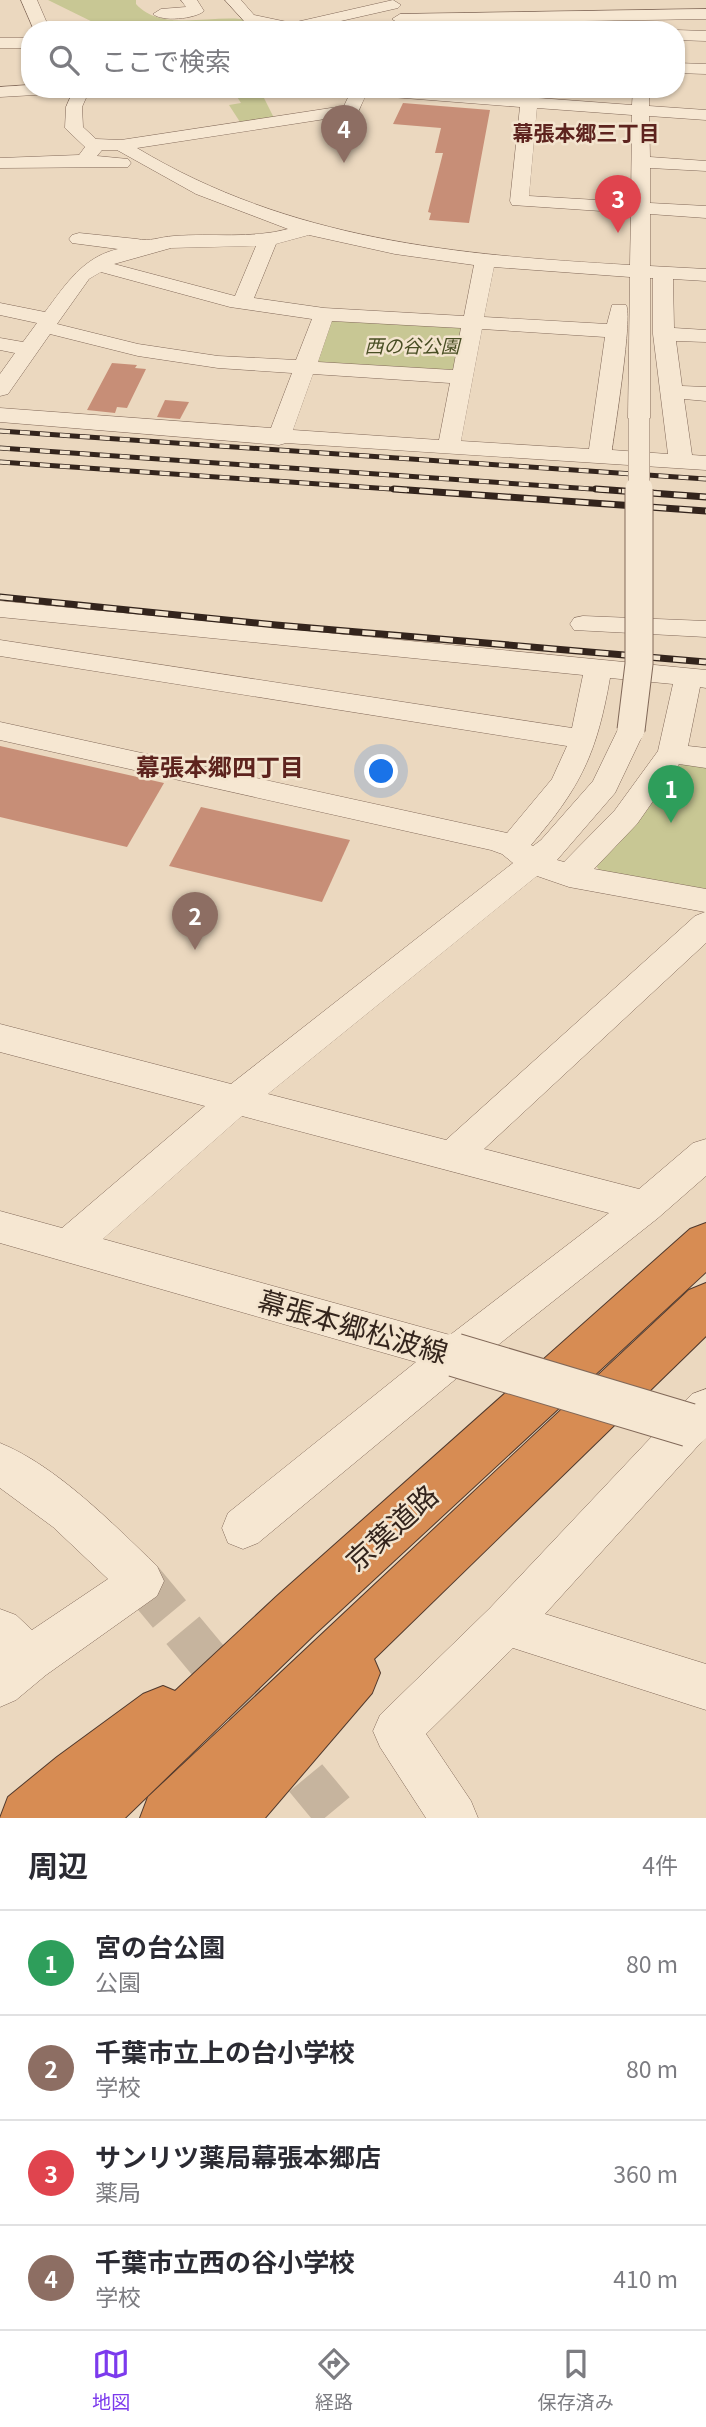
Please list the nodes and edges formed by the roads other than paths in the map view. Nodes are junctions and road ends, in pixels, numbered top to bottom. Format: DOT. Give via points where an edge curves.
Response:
graph roads {
  1 [pos="29,0"];
  2 [pos="233,0"];
  3 [pos="563,0"];
  4 [pos="190,1"];
  5 [pos="210,1"];
  6 [pos="394,13"];
  7 [pos="706,13"];
  8 [pos="161,14"];
  9 [pos="572,14"];
  10 [pos="38,21"];
  11 [pos="264,21"];
  12 [pos="343,21"];
  13 [pos="626,21"];
  14 [pos="655,21"];
  15 [pos="685,35"];
  16 [pos="706,36"];
  17 [pos="0,43"];
  18 [pos="21,43"];
  19 [pos="685,68"];
  20 [pos="706,69"];
  21 [pos="21,94"];
  22 [pos="1,98"];
  23 [pos="78,98"];
  24 [pos="356,98"];
  25 [pos="456,98"];
  26 [pos="640,98"];
  27 [pos="528,104"];
  28 [pos="640,112"];
  29 [pos="706,116"];
  30 [pos="93,144"];
  31 [pos="121,145"];
  32 [pos="84,160"];
  33 [pos="641,162"];
  34 [pos="0,163"];
  35 [pos="20,163"];
  36 [pos="151,163"];
  37 [pos="706,166"];
  38 [pos="0,181"];
  39 [pos="641,209"];
  40 [pos="706,212"];
  41 [pos="308,229"];
  42 [pos="79,239"];
  43 [pos="268,240"];
  44 [pos="145,246"];
  45 [pos="485,261"];
  46 [pos="97,265"];
  47 [pos="630,270"];
  48 [pos="663,272"];
  49 [pos="706,275"];
  50 [pos="242,303"];
  51 [pos="0,309"];
  52 [pos="324,314"];
  53 [pos="473,322"];
  54 [pos="48,323"];
  55 [pos="618,331"];
  56 [pos="664,334"];
  57 [pos="706,336"];
  58 [pos="0,344"];
  59 [pos="29,349"];
  60 [pos="305,368"];
  61 [pos="462,377"];
  62 [pos="0,389"];
  63 [pos="672,392"];
  64 [pos="706,394"];
  65 [pos="0,415"];
  66 [pos="279,438"];
  67 [pos="449,446"];
  68 [pos="600,456"];
  69 [pos="681,462"];
  70 [pos="706,463"];
  71 [pos="0,609"];
  72 [pos="104,620"];
  73 [pos="583,624"];
  74 [pos="706,629"];
  75 [pos="0,648"];
  76 [pos="82,661"];
  77 [pos="598,669"];
  78 [pos="697,678"];
  79 [pos="586,727"];
  80 [pos="0,731"];
  81 [pos="675,740"];
  82 [pos="706,758"];
  83 [pos="523,854"];
  84 [pos="569,876"];
  85 [pos="706,901"];
  86 [pos="706,924"];
  87 [pos="0,1038"];
  88 [pos="237,1099"];
  89 [pos="706,1154"];
  90 [pos="453,1156"];
  91 [pos="645,1207"];
  92 [pos="0,1227"];
  93 [pos="706,1243"];
  94 [pos="68,1246"];
  95 [pos="706,1305"];
  96 [pos="455,1355"];
  97 [pos="700,1421"];
  98 [pos="0,1464"];
  99 [pos="476,1527"];
  100 [pos="243,1528"];
  101 [pos="296,1615"];
  102 [pos="506,1624"];
  103 [pos="10,1658"];
  104 [pos="706,1688"];
  105 [pos="29,1818"];
  106 [pos="83,1818"];
  107 [pos="169,1818"];
  108 [pos="227,1818"];
  109 [pos="454,1818"];
  1 -- 10 [label="street"];
  2 -- 11 [label="street" via="249,18"];
  3 -- 9 [label="street"];
  4 -- 5 [label="street"];
  4 -- 8 [label="street" via="196,11"];
  6 -- 9 [label="street"];
  6 -- 12 [label="street"];
  7 -- 14 [label="street"];
  9 -- 13 [label="street"];
  15 -- 16 [label="street"];
  17 -- 18 [label="street"];
  19 -- 20 [label="street"];
  21 -- 22 [label="street"];
  23 -- 30 [label="street" via="74,128"];
  24 -- 31 [label="street" via="351,110"];
  25 -- 27 [label="street"];
  26 -- 28 [label="street"];
  27 -- 28 [label="street"];
  27 -- 39 [label="street" via="519,201"];
  28 -- 29 [label="street"];
  28 -- 33 [label="street"];
  30 -- 31 [label="street"];
  30 -- 32 [label="street"];
  31 -- 36 [label="street"];
  32 -- 35 [label="street"];
  32 -- 36 [label="street"];
  33 -- 37 [label="street"];
  33 -- 39 [label="street"];
  34 -- 35 [label="street"];
  35 -- 38 [label="street"];
  36 -- 41 [label="street" via="216,197"];
  39 -- 40 [label="street"];
  39 -- 47 [label="street"];
  41 -- 43 [label="street"];
  41 -- 45 [label="street" via="408,251"];
  42 -- 44 [label="street"];
  43 -- 44 [label="street" via="194,240"];
  43 -- 50 [label="street"];
  44 -- 46 [label="street"];
  45 -- 47 [label="street"];
  45 -- 53 [label="street"];
  46 -- 50 [label="street"];
  46 -- 54 [label="street" via="82,275"];
  47 -- 48 [label="street"];
  47 -- 55 [label="street"];
  47 -- 83 [label="street, bridge" via="639,418 639,664 631,730 605,786 552,848"];
  48 -- 49 [label="street"];
  48 -- 56 [label="street"];
  50 -- 52 [label="street"];
  51 -- 54 [label="street"];
  52 -- 53 [label="street"];
  52 -- 60 [label="street"];
  53 -- 55 [label="street"];
  53 -- 61 [label="street"];
  54 -- 59 [label="street"];
  54 -- 60 [label="street" via="175,357"];
  55 -- 68 [label="street"];
  56 -- 57 [label="street"];
  56 -- 63 [label="street"];
  58 -- 59 [label="street"];
  59 -- 62 [label="street"];
  60 -- 61 [label="street"];
  60 -- 66 [label="street"];
  61 -- 67 [label="street"];
  63 -- 64 [label="street"];
  63 -- 69 [label="street"];
  65 -- 66 [label="street"];
  66 -- 67 [label="street"];
  67 -- 68 [label="street"];
  68 -- 69 [label="street"];
  69 -- 70 [label="street"];
  71 -- 72 [label="street"];
  72 -- 76 [label="street"];
  72 -- 77 [label="street"];
  73 -- 74 [label="street"];
  75 -- 76 [label="street"];
  76 -- 79 [label="street"];
  77 -- 78 [label="street"];
  77 -- 79 [label="street"];
  78 -- 81 [label="street"];
  79 -- 81 [label="street"];
  79 -- 83 [label="street" via="573,766 539,815"];
  80 -- 83 [label="street"];
  81 -- 82 [label="street"];
  81 -- 84 [label="street" via="626,817"];
  83 -- 84 [label="street"];
  83 -- 88 [label="street"];
  84 -- 85 [label="street"];
  86 -- 90 [label="street"];
  87 -- 88 [label="street"];
  88 -- 90 [label="street"];
  88 -- 94 [label="street"];
  89 -- 91 [label="street"];
  90 -- 91 [label="street"];
  91 -- 96 [label="street"];
  92 -- 94 [label="street, 幕張本郷松波線"];
  93 -- 101 [label="highway, 京葉道路"];
  94 -- 96 [label="street, 幕張本郷松波線"];
  95 -- 99 [label="highway"];
  96 -- 97 [label="street, 幕張本郷松波線, bridge"];
  96 -- 100 [label="street"];
  97 -- 102 [label="street"];
  98 -- 103 [label="street" via="68,1512 142,1581"];
  99 -- 107 [label="highway"];
  99 -- 108 [label="highway"];
  101 -- 105 [label="highway" via="77,1777"];
  101 -- 106 [label="highway, 京葉道路"];
  102 -- 104 [label="street"];
  102 -- 109 [label="street" via="396,1731"];
}
